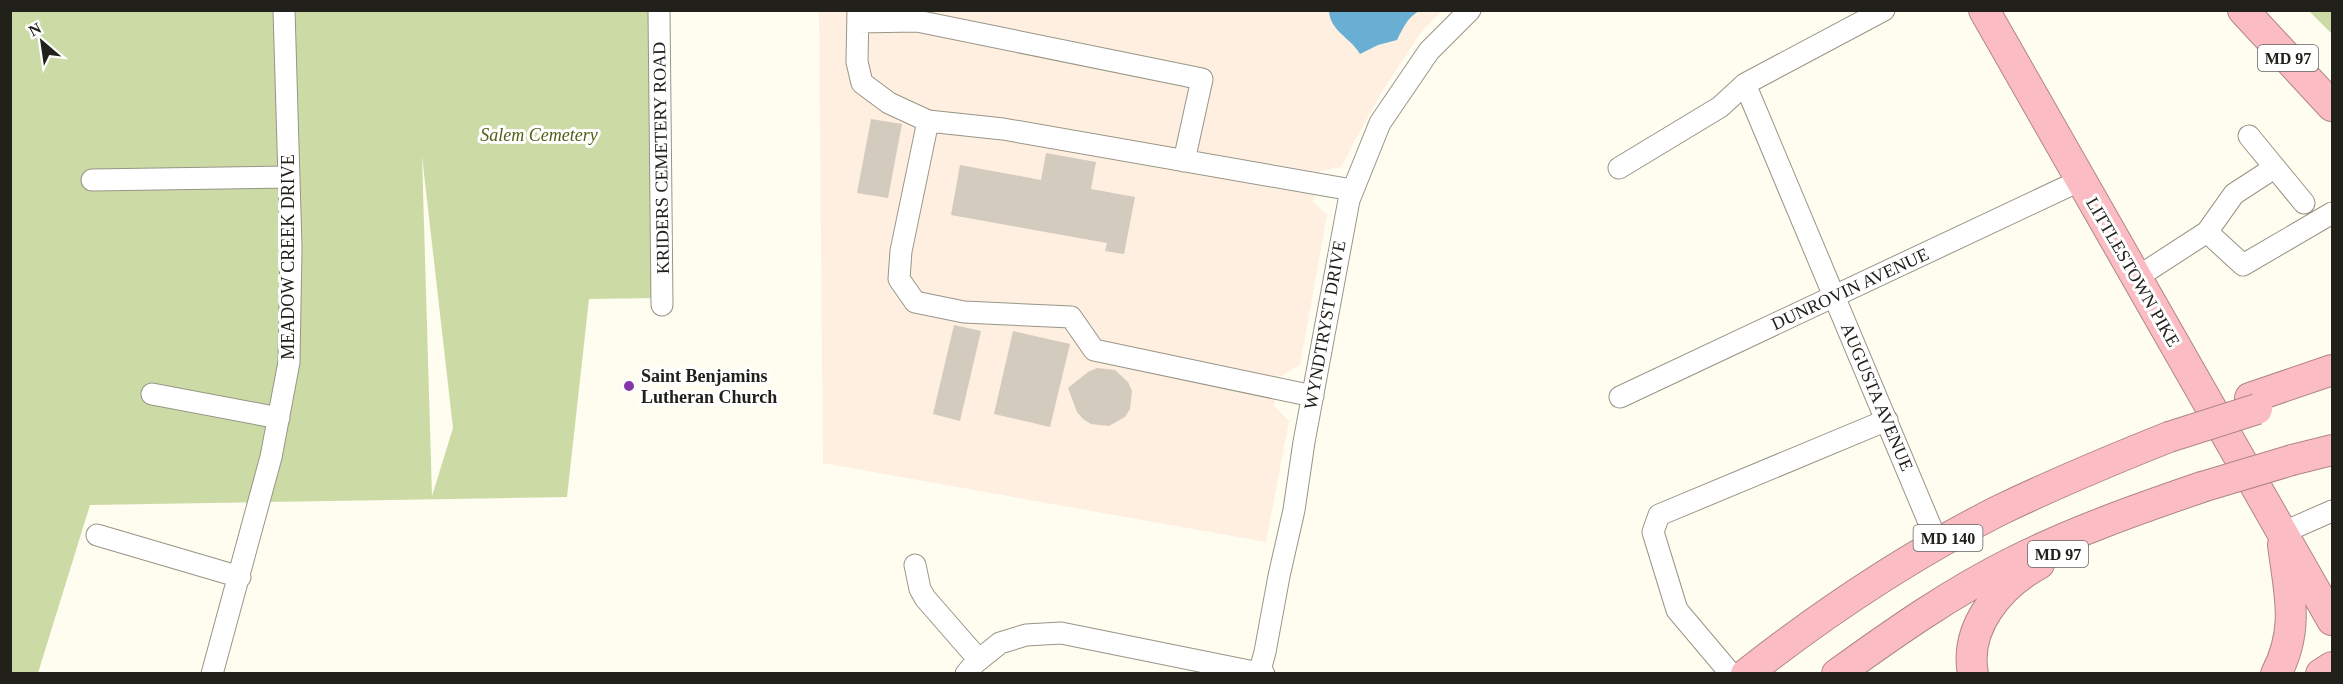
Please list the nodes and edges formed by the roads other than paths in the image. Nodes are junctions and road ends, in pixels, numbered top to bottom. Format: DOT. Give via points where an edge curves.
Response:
graph roads {
  1 [pos="284,10"];
  2 [pos="659,10"];
  3 [pos="1470,10"];
  4 [pos="1884,10"];
  5 [pos="1984,10"];
  6 [pos="2243,10"];
  7 [pos="2269,10"];
  8 [pos="858,16"];
  9 [pos="2332,78"];
  10 [pos="1745,84"];
  11 [pos="2332,106"];
  12 [pos="927,121"];
  13 [pos="2249,136"];
  14 [pos="1184,160"];
  15 [pos="1619,168"];
  16 [pos="2274,168"];
  17 [pos="289,177"];
  18 [pos="92,180"];
  19 [pos="2081,180"];
  20 [pos="1352,190"];
  21 [pos="2304,203"];
  22 [pos="2332,213"];
  23 [pos="2207,232"];
  24 [pos="2136,278"];
  25 [pos="1834,296"];
  26 [pos="663,305"];
  27 [pos="2332,370"];
  28 [pos="2332,389"];
  29 [pos="152,394"];
  30 [pos="1313,396"];
  31 [pos="1620,397"];
  32 [pos="2254,403"];
  33 [pos="279,418"];
  34 [pos="1887,420"];
  35 [pos="2332,450"];
  36 [pos="2202,487"];
  37 [pos="2332,512"];
  38 [pos="2282,533"];
  39 [pos="97,535"];
  40 [pos="1938,544"];
  41 [pos="915,565"];
  42 [pos="240,577"];
  43 [pos="2332,620"];
  44 [pos="973,667"];
  45 [pos="2332,667"];
  46 [pos="1261,673"];
  47 [pos="212,674"];
  48 [pos="1731,674"];
  49 [pos="1746,674"];
  50 [pos="1837,674"];
  51 [pos="1972,674"];
  52 [pos="2276,674"];
  53 [pos="2320,674"];
  1 -- 17 [label="street, MEADOW CREEK DRIVE"];
  2 -- 26 [label="street, KRIDERS CEMETERY ROAD"];
  3 -- 20 [label="street, WYNDTRYST DRIVE" via="1428,51 1380,123"];
  4 -- 10 [label="street"];
  5 -- 19 [label="highway, LITTLESTOWN PIKE"];
  6 -- 11 [label="highway, MD 97"];
  7 -- 9 [label="highway, MD 97"];
  8 -- 12 [label="street" via="857,62 862,83 889,103"];
  8 -- 14 [label="street" via="917,21 1203,79"];
  10 -- 15 [label="street" via="1720,107"];
  10 -- 25 [label="street, AUGUSTA AVENUE"];
  12 -- 14 [label="street" via="1004,129"];
  12 -- 30 [label="street" via="899,279 915,302 963,312 1071,317 1094,350"];
  13 -- 16 [label="street"];
  14 -- 20 [label="street"];
  16 -- 21 [label="street"];
  16 -- 23 [label="street" via="2234,194"];
  17 -- 18 [label="street"];
  17 -- 33 [label="street, MEADOW CREEK DRIVE" via="290,362"];
  19 -- 24 [label="highway, LITTLESTOWN PIKE"];
  19 -- 25 [label="street, DUNROVIN AVENUE"];
  20 -- 30 [label="street, WYNDTRYST DRIVE"];
  22 -- 23 [label="street" via="2243,265"];
  23 -- 24 [label="street"];
  24 -- 38 [label="highway, LITTLESTOWN PIKE"];
  25 -- 31 [label="street, DUNROVIN AVENUE"];
  25 -- 34 [label="street, AUGUSTA AVENUE"];
  27 -- 32 [label="highway"];
  28 -- 32 [label="highway, MD 140"];
  29 -- 33 [label="street"];
  30 -- 46 [label="street, WYNDTRYST DRIVE"];
  32 -- 40 [label="highway, MD 140, bridge" via="2166,432 1996,512"];
  33 -- 42 [label="street, MEADOW CREEK DRIVE"];
  34 -- 40 [label="street, AUGUSTA AVENUE"];
  34 -- 48 [label="street" via="1659,514 1653,532 1677,610"];
  35 -- 36 [label="highway, MD 97, bridge"];
  36 -- 50 [label="highway, MD 140" via="2090,527 2013,562 1966,588"];
  36 -- 51 [label="highway, MD 97" via="2068,549 2013,583 1992,604 1972,641"];
  37 -- 38 [label="street"];
  38 -- 43 [label="highway, LITTLESTOWN PIKE"];
  38 -- 52 [label="highway" via="2291,626 2289,644"];
  39 -- 42 [label="street"];
  40 -- 49 [label="highway, MD 140" via="1850,598"];
  41 -- 44 [label="street" via="925,598"];
  42 -- 47 [label="street, MEADOW CREEK DRIVE"];
  44 -- 46 [label="street" via="1000,644 1026,635 1061,633"];
  45 -- 53 [label="highway"];
}
